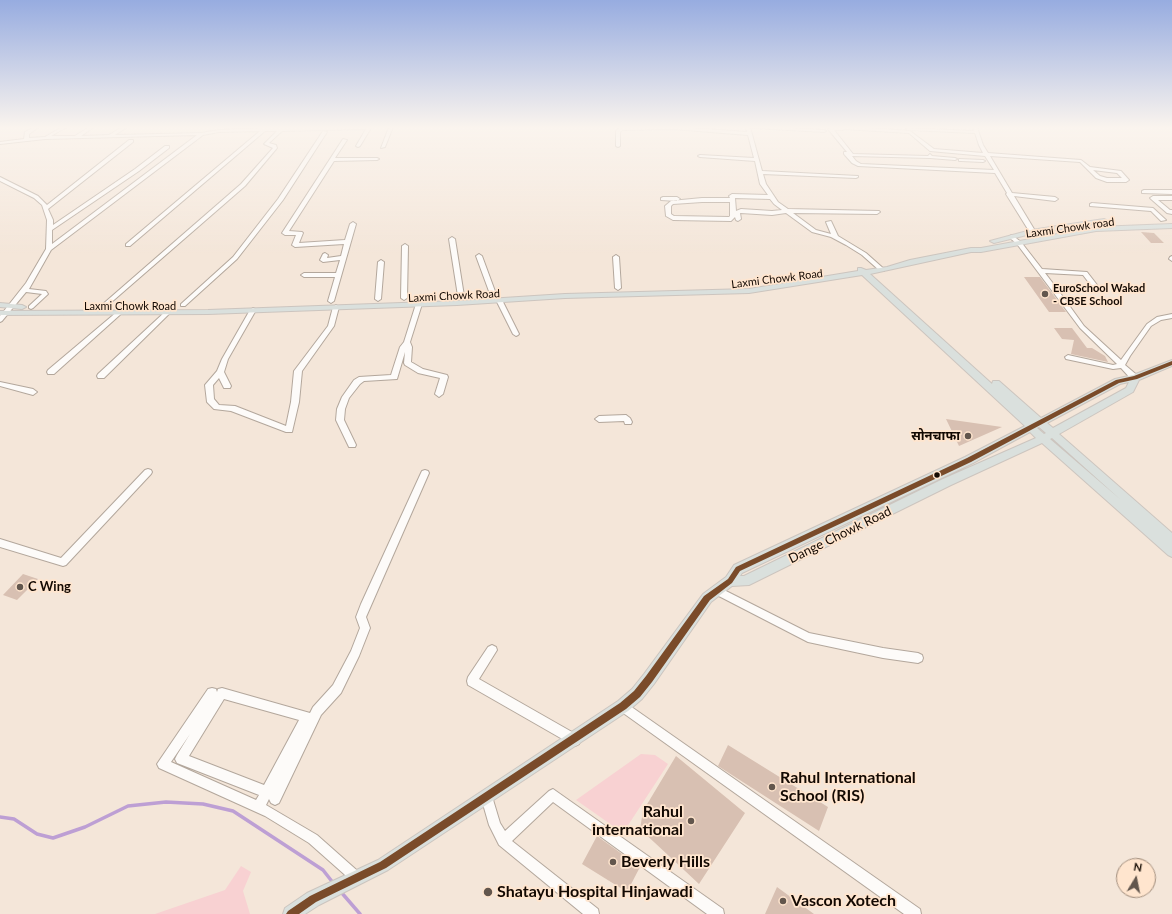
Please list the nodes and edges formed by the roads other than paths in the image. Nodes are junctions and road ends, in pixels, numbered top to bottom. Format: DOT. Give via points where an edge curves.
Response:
graph roads {
  1 [pos="95,170"];
  2 [pos="137,170"];
  3 [pos="154,170"];
  4 [pos="214,170"];
  5 [pos="256,170"];
  6 [pos="301,170"];
  7 [pos="325,170"];
  8 [pos="959,170"];
  9 [pos="966,170"];
  10 [pos="1091,170"];
  11 [pos="1102,170"];
  12 [pos="759,172"];
  13 [pos="996,172"];
  14 [pos="856,176"];
  15 [pos="2,182"];
  16 [pos="1144,192"];
  17 [pos="1172,192"];
  18 [pos="1009,194"];
  19 [pos="772,197"];
  20 [pos="1172,198"];
  21 [pos="663,199"];
  22 [pos="1055,199"];
  23 [pos="702,200"];
  24 [pos="733,200"];
  25 [pos="1092,204"];
  26 [pos="46,208"];
  27 [pos="788,211"];
  28 [pos="877,212"];
  29 [pos="1172,212"];
  30 [pos="738,219"];
  31 [pos="1163,220"];
  32 [pos="1172,220"];
  33 [pos="829,222"];
  34 [pos="353,224"];
  35 [pos="1172,226"];
  36 [pos="49,230"];
  37 [pos="1031,232"];
  38 [pos="1012,236"];
  39 [pos="452,238"];
  40 [pos="836,238"];
  41 [pos="1037,239"];
  42 [pos="347,242"];
  43 [pos="1019,243"];
  44 [pos="128,245"];
  45 [pos="405,246"];
  46 [pos="49,248"];
  47 [pos="971,250"];
  48 [pos="325,255"];
  49 [pos="478,256"];
  50 [pos="616,257"];
  51 [pos="343,258"];
  52 [pos="381,262"];
  53 [pos="895,266"];
  54 [pos="866,268"];
  55 [pos="1040,271"];
  56 [pos="338,274"];
  57 [pos="304,275"];
  58 [pos="618,288"];
  59 [pos="1053,288"];
  60 [pos="24,290"];
  61 [pos="461,296"];
  62 [pos="496,297"];
  63 [pos="404,298"];
  64 [pos="484,298"];
  65 [pos="378,299"];
  66 [pos="419,304"];
  67 [pos="0,305"];
  68 [pos="105,305"];
  69 [pos="332,305"];
  70 [pos="31,307"];
  71 [pos="184,308"];
  72 [pos="253,310"];
  73 [pos="120,312"];
  74 [pos="168,312"];
  75 [pos="4,313"];
  76 [pos="1172,316"];
  77 [pos="516,334"];
  78 [pos="407,342"];
  79 [pos="1068,358"];
  80 [pos="1172,363"];
  81 [pos="1121,366"];
  82 [pos="50,372"];
  83 [pos="220,372"];
  84 [pos="101,376"];
  85 [pos="1135,378"];
  86 [pos="0,384"];
  87 [pos="227,386"];
  88 [pos="33,392"];
  89 [pos="439,394"];
  90 [pos="599,419"];
  91 [pos="628,422"];
  92 [pos="1036,425"];
  93 [pos="1048,436"];
  94 [pos="352,446"];
  95 [pos="148,472"];
  96 [pos="425,473"];
  97 [pos="860,511"];
  98 [pos="870,520"];
  99 [pos="0,543"];
  100 [pos="1171,547"];
  101 [pos="730,581"];
  102 [pos="716,590"];
  103 [pos="492,650"];
  104 [pos="918,658"];
  105 [pos="212,694"];
  106 [pos="624,706"];
  107 [pos="575,740"];
  108 [pos="272,795"];
  109 [pos="487,797"];
  110 [pos="258,807"];
  111 [pos="503,841"];
  112 [pos="360,877"];
  113 [pos="292,914"];
  114 [pos="593,914"];
  115 [pos="718,914"];
  116 [pos="915,914"];
  1 -- 26 [label="street"];
  2 -- 36 [label="street"];
  3 -- 46 [label="street"];
  4 -- 44 [label="street"];
  5 -- 68 [label="street" via="243,185"];
  6 -- 71 [label="street" via="243,248"];
  7 -- 42 [label="street" via="285,232 300,233 295,245"];
  8 -- 9 [label="street"];
  9 -- 13 [label="street"];
  10 -- 11 [label="street" via="1098,177 1107,180 1126,180 1120,172"];
  12 -- 14 [label="street"];
  12 -- 19 [label="street"];
  13 -- 18 [label="street"];
  15 -- 26 [label="street" via="36,198"];
  16 -- 17 [label="street"];
  18 -- 22 [label="street"];
  18 -- 37 [label="street"];
  19 -- 24 [label="street" via="732,196"];
  19 -- 27 [label="street"];
  20 -- 29 [label="street" via="1153,198"];
  21 -- 23 [label="street"];
  23 -- 24 [label="street"];
  23 -- 24 [label="street" via="671,203 668,206 668,215 673,218 731,219 734,216"];
  25 -- 31 [label="street" via="1154,210"];
  26 -- 36 [label="street" via="50,220"];
  27 -- 28 [label="street"];
  27 -- 30 [label="street" via="739,211"];
  27 -- 40 [label="street" via="814,231"];
  31 -- 32 [label="main road, Laxmi Chowk road"];
  31 -- 37 [label="main road, Laxmi Chowk road" via="1088,223"];
  33 -- 40 [label="street"];
  34 -- 42 [label="street"];
  35 -- 41 [label="main road, Laxmi Chowk road" via="1096,229"];
  36 -- 46 [label="street"];
  37 -- 38 [label="main road, Laxmi Chowk road"];
  37 -- 41 [label="street"];
  38 -- 43 [label="street"];
  38 -- 47 [label="main road, Laxmi Chowk road" via="974,246"];
  39 -- 61 [label="street"];
  40 -- 54 [label="street" via="864,254"];
  41 -- 43 [label="main road, Laxmi Chowk road"];
  42 -- 51 [label="street"];
  43 -- 47 [label="main road, Laxmi Chowk road"];
  43 -- 55 [label="street"];
  45 -- 63 [label="street"];
  46 -- 60 [label="street"];
  47 -- 53 [label="main road, Laxmi Chowk road"];
  48 -- 51 [label="street" via="323,260"];
  49 -- 62 [label="street"];
  50 -- 58 [label="street"];
  51 -- 56 [label="street"];
  52 -- 65 [label="street"];
  53 -- 54 [label="main road, Laxmi Chowk Road"];
  53 -- 54 [label="main road" via="882,270"];
  54 -- 58 [label="main road, Laxmi Chowk Road" via="747,284"];
  54 -- 62 [label="main road, Laxmi Chowk Road" via="749,291"];
  54 -- 92 [label="main road"];
  55 -- 59 [label="street"];
  55 -- 59 [label="street" via="1085,274 1098,290"];
  56 -- 57 [label="street"];
  56 -- 69 [label="street"];
  58 -- 62 [label="main road, Laxmi Chowk Road"];
  59 -- 81 [label="street" via="1082,327"];
  60 -- 70 [label="street" via="45,294"];
  60 -- 75 [label="street"];
  61 -- 63 [label="main road, Laxmi Chowk Road"];
  61 -- 64 [label="main road, Laxmi Chowk Road"];
  62 -- 64 [label="main road, Laxmi Chowk Road"];
  62 -- 77 [label="street"];
  63 -- 65 [label="main road, Laxmi Chowk Road"];
  64 -- 66 [label="main road, Laxmi Chowk Road"];
  65 -- 69 [label="main road, Laxmi Chowk Road"];
  66 -- 69 [label="main road, Laxmi Chowk Road"];
  66 -- 78 [label="street"];
  67 -- 75 [label="main road"];
  68 -- 70 [label="main road, Laxmi Chowk Road"];
  68 -- 71 [label="main road, Laxmi Chowk Road"];
  69 -- 71 [label="main road, Laxmi Chowk Road"];
  69 -- 72 [label="main road, Laxmi Chowk Road"];
  69 -- 83 [label="street" via="331,326 298,370 289,430 232,408 217,407 210,400 209,385"];
  70 -- 75 [label="main road, Laxmi Chowk Road"];
  71 -- 72 [label="main road, Laxmi Chowk Road"];
  71 -- 74 [label="main road, Laxmi Chowk Road"];
  72 -- 83 [label="street" via="225,358"];
  73 -- 74 [label="main road, Laxmi Chowk Road"];
  73 -- 75 [label="main road, Laxmi Chowk Road"];
  73 -- 82 [label="street"];
  74 -- 84 [label="street"];
  76 -- 81 [label="street" via="1159,318 1149,325 1126,355"];
  78 -- 89 [label="street" via="407,363 421,371 444,377"];
  78 -- 94 [label="street" via="394,377 362,379 346,397 340,420"];
  79 -- 81 [label="street" via="1113,367"];
  80 -- 85 [label="main road, Dange Chowk Road"];
  81 -- 85 [label="street"];
  83 -- 87 [label="street"];
  85 -- 92 [label="main road, Dange Chowk Road" via="1118,382"];
  85 -- 93 [label="main road, Dange Chowk Road" via="1130,390"];
  86 -- 88 [label="street"];
  90 -- 91 [label="street" via="626,418"];
  92 -- 93 [label="main road"];
  92 -- 97 [label="main road, Dange Chowk Road" via="969,460"];
  93 -- 98 [label="main road, Dange Chowk Road"];
  93 -- 100 [label="main road"];
  95 -- 99 [label="street" via="63,562"];
  96 -- 108 [label="street" via="366,604 361,617 364,628 338,689 317,712"];
  97 -- 98 [label="main road"];
  97 -- 101 [label="main road, Dange Chowk Road" via="738,569"];
  98 -- 101 [label="main road, Dange Chowk Road" via="745,581"];
  101 -- 102 [label="main road, Dange Chowk Road"];
  102 -- 104 [label="street" via="808,637"];
  102 -- 106 [label="main road, Dange Chowk Road" via="707,598 645,684"];
  103 -- 107 [label="street" via="472,681"];
  105 -- 110 [label="street" via="163,764"];
  106 -- 107 [label="main road, Dange Chowk Road"];
  106 -- 116 [label="street"];
  107 -- 109 [label="main road, Dange Chowk Road"];
  108 -- 108 [label="street" via="181,759 222,693 307,717"];
  108 -- 110 [label="street"];
  109 -- 111 [label="street" via="495,825"];
  109 -- 112 [label="main road, Dange Chowk Road"];
  110 -- 112 [label="street" via="313,839"];
  111 -- 114 [label="street"];
  111 -- 115 [label="street" via="553,795"];
  112 -- 113 [label="main road, Dange Chowk Road" via="313,899"];
}
